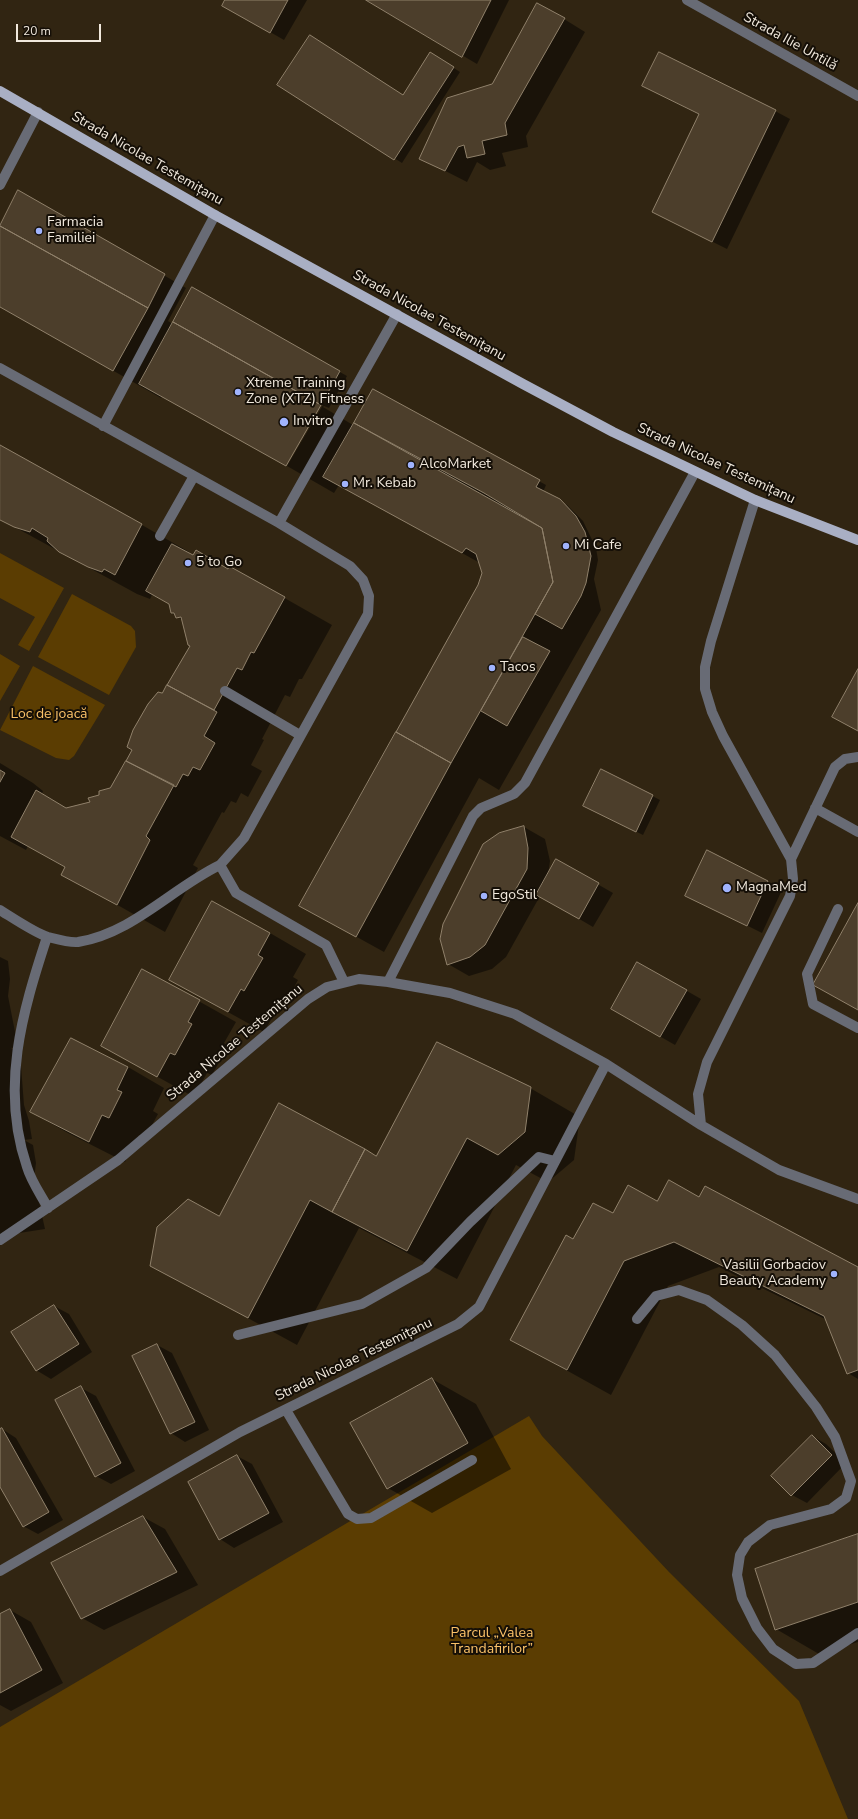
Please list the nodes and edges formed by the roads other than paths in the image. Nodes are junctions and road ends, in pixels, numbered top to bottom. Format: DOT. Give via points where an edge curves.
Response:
graph roads {
  1 [pos="687,0"];
  2 [pos="0,91"];
  3 [pos="858,96"];
  4 [pos="38,112"];
  5 [pos="0,185"];
  6 [pos="215,215"];
  7 [pos="397,314"];
  8 [pos="0,368"];
  9 [pos="103,426"];
  10 [pos="695,472"];
  11 [pos="194,476"];
  12 [pos="755,500"];
  13 [pos="278,523"];
  14 [pos="160,536"];
  15 [pos="858,540"];
  16 [pos="225,690"];
  17 [pos="300,735"];
  18 [pos="858,757"];
  19 [pos="815,808"];
  20 [pos="858,832"];
  21 [pos="791,859"];
  22 [pos="220,865"];
  23 [pos="838,909"];
  24 [pos="0,910"];
  25 [pos="47,937"];
  26 [pos="344,982"];
  27 [pos="388,982"];
  28 [pos="858,1028"];
  29 [pos="606,1064"];
  30 [pos="701,1124"];
  31 [pos="555,1161"];
  32 [pos="858,1199"];
  33 [pos="48,1208"];
  34 [pos="0,1240"];
  35 [pos="637,1319"];
  36 [pos="238,1335"];
  37 [pos="286,1410"];
  38 [pos="472,1460"];
  39 [pos="0,1571"];
  40 [pos="858,1633"];
  1 -- 3 [label="street, Strada Ilie Untilă"];
  2 -- 4 [label="main road, Strada Nicolae Testemițanu"];
  4 -- 5 [label="street"];
  4 -- 6 [label="main road, Strada Nicolae Testemițanu"];
  6 -- 7 [label="main road, Strada Nicolae Testemițanu"];
  6 -- 9 [label="street"];
  7 -- 10 [label="main road, Strada Nicolae Testemițanu" via="523,384"];
  7 -- 13 [label="street"];
  8 -- 9 [label="street"];
  9 -- 11 [label="street"];
  10 -- 12 [label="main road, Strada Nicolae Testemițanu"];
  10 -- 27 [label="street" via="525,783 514,794 481,808 473,816"];
  11 -- 13 [label="street"];
  11 -- 14 [label="street"];
  12 -- 15 [label="main road, Strada Nicolae Testemițanu"];
  12 -- 21 [label="street" via="711,641 705,667 705,689 723,736"];
  13 -- 17 [label="street" via="350,566 363,580 369,596 368,614"];
  16 -- 17 [label="street"];
  17 -- 22 [label="street" via="244,838"];
  18 -- 19 [label="street" via="845,759 835,767"];
  19 -- 20 [label="street"];
  19 -- 21 [label="street"];
  21 -- 30 [label="street" via="793,879 790,896 707,1062 698,1094"];
  22 -- 25 [label="street" via="201,874 124,926 77,942"];
  22 -- 26 [label="street" via="236,893 326,945"];
  23 -- 28 [label="street" via="807,974 813,1004"];
  24 -- 25 [label="street"];
  25 -- 33 [label="street" via="26,1001 13,1089 17,1133 27,1169"];
  26 -- 27 [label="street, Strada Nicolae Testemițanu" via="359,979"];
  26 -- 33 [label="street, Strada Nicolae Testemițanu" via="327,987 308,999 118,1160"];
  27 -- 29 [label="street, Strada Nicolae Testemițanu" via="450,993 515,1014"];
  29 -- 30 [label="street, Strada Nicolae Testemițanu"];
  29 -- 31 [label="street, Strada Nicolae Testemițanu"];
  30 -- 32 [label="street, Strada Nicolae Testemițanu" via="779,1170"];
  31 -- 36 [label="street" via="539,1157 426,1268 362,1304"];
  31 -- 37 [label="street, Strada Nicolae Testemițanu" via="479,1307 458,1324"];
  33 -- 34 [label="street, Strada Nicolae Testemițanu"];
  35 -- 40 [label="street" via="656,1296 680,1290 707,1300 742,1325 775,1355 816,1407 836,1437 851,1481 846,1498 831,1509 770,1525 748,1542 740,1555 737,1575 742,1598 757,1628 773,1649 796,1664 813,1663"];
  37 -- 38 [label="street" via="348,1514 357,1519 371,1518"];
  37 -- 39 [label="street, Strada Nicolae Testemițanu" via="240,1432"];
}
